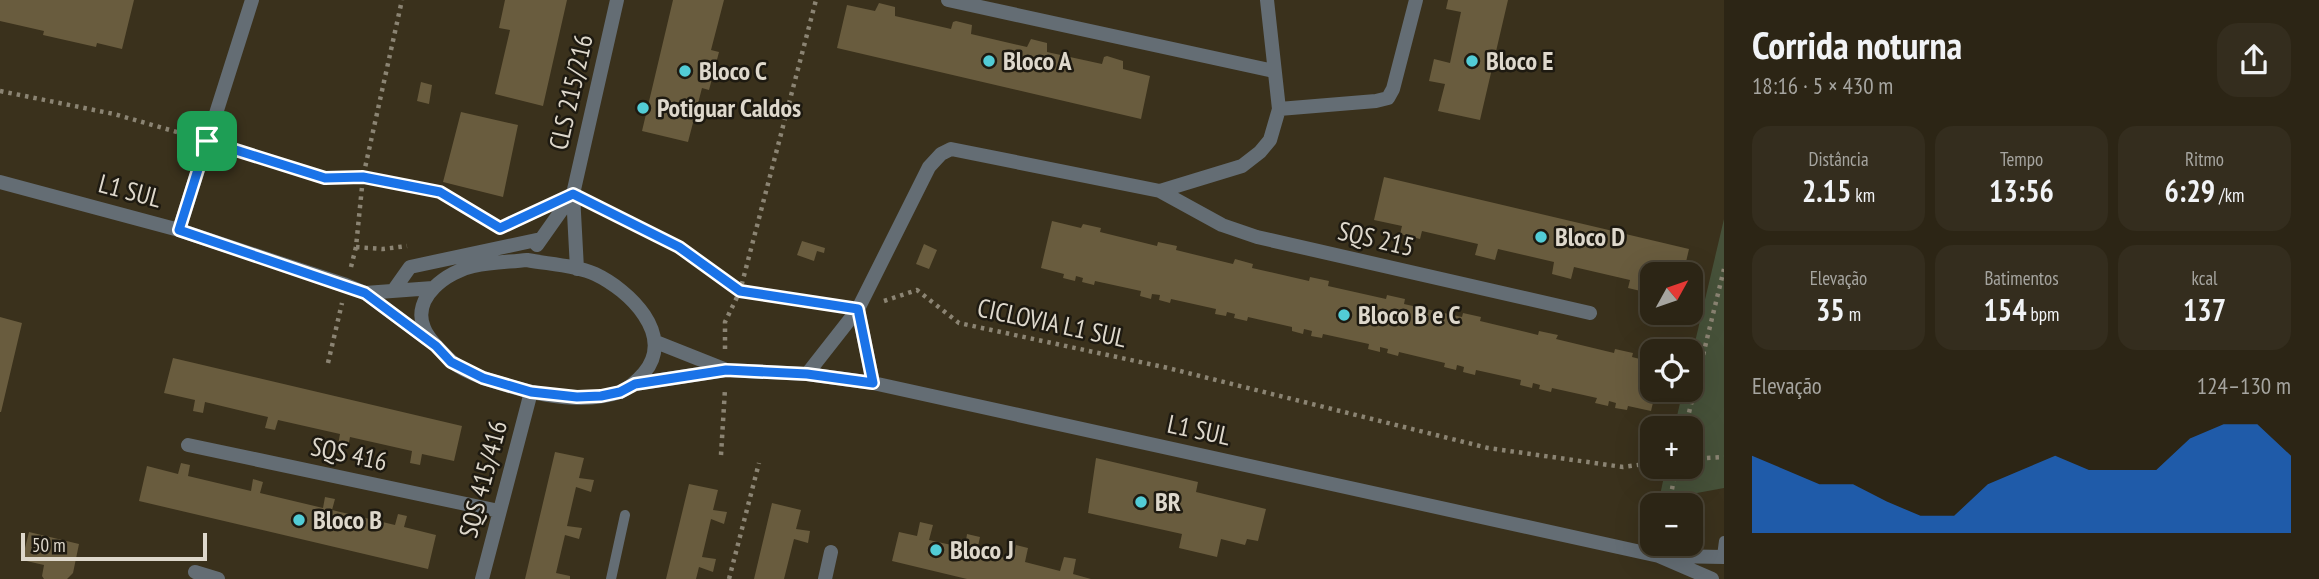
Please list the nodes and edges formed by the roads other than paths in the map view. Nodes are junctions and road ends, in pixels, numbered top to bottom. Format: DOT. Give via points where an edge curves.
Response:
graph roads {
  1 [pos="252,0"];
  2 [pos="617,0"];
  3 [pos="948,0"];
  4 [pos="1267,0"];
  5 [pos="1416,0"];
  6 [pos="1274,71"];
  7 [pos="1279,109"];
  8 [pos="0,182"];
  9 [pos="1160,191"];
  10 [pos="573,194"];
  11 [pos="179,230"];
  12 [pos="541,239"];
  13 [pos="527,260"];
  14 [pos="577,269"];
  15 [pos="433,288"];
  16 [pos="393,291"];
  17 [pos="365,293"];
  18 [pos="858,309"];
  19 [pos="1590,313"];
  20 [pos="656,342"];
  21 [pos="436,346"];
  22 [pos="726,370"];
  23 [pos="807,374"];
  24 [pos="873,383"];
  25 [pos="635,384"];
  26 [pos="531,392"];
  27 [pos="188,445"];
  28 [pos="499,511"];
  29 [pos="625,515"];
  30 [pos="1724,541"];
  31 [pos="831,552"];
  32 [pos="1640,552"];
  33 [pos="1659,556"];
  34 [pos="1703,556"];
  35 [pos="1723,556"];
  36 [pos="195,572"];
  37 [pos="218,579"];
  38 [pos="482,579"];
  39 [pos="611,579"];
  40 [pos="825,579"];
  41 [pos="1712,579"];
  1 -- 11 [label="street"];
  2 -- 10 [label="street, CLS 215/216"];
  3 -- 6 [label="street"];
  4 -- 6 [label="street, SQS 215"];
  5 -- 7 [label="street" via="1388,98"];
  6 -- 7 [label="street, SQS 215"];
  7 -- 9 [label="street, SQS 215" via="1270,140 1242,166"];
  8 -- 11 [label="street, L1 SUL"];
  9 -- 18 [label="street, SQS 215" via="951,149 929,167"];
  9 -- 19 [label="street, SQS 215" via="1222,225 1257,237"];
  10 -- 12 [label="street, CLS 215/216"];
  10 -- 14 [label="street, CLS 215/216"];
  11 -- 17 [label="street, L1 SUL"];
  12 -- 13 [label="street, CLS 215/216"];
  12 -- 16 [label="street" via="410,267"];
  13 -- 14 [label="street"];
  13 -- 15 [label="street" via="471,266"];
  14 -- 20 [label="street" via="595,274 630,298 647,317"];
  15 -- 16 [label="street, L1 SUL"];
  15 -- 21 [label="street" via="422,304 423,327"];
  16 -- 17 [label="street, L1 SUL"];
  17 -- 21 [label="street, L1 SUL"];
  18 -- 23 [label="street, SQS 215"];
  18 -- 24 [label="street"];
  20 -- 22 [label="street, L1 SUL"];
  20 -- 25 [label="street" via="650,366"];
  21 -- 26 [label="street" via="451,362 483,378"];
  22 -- 23 [label="street, L1 SUL"];
  22 -- 25 [label="street, L1 SUL"];
  23 -- 24 [label="street, L1 SUL"];
  24 -- 32 [label="street, L1 SUL"];
  25 -- 26 [label="street" via="601,396"];
  26 -- 28 [label="street, SQS 415/416"];
  27 -- 28 [label="street, SQS 416"];
  28 -- 38 [label="street, SQS 415/416"];
  29 -- 39 [label="lane"];
  30 -- 35 [label="lane"];
  31 -- 40 [label="street"];
  33 -- 41 [label="street, L1 SUL"];
  34 -- 35 [label="street, L1 SUL"];
  36 -- 37 [label="street"];
}
